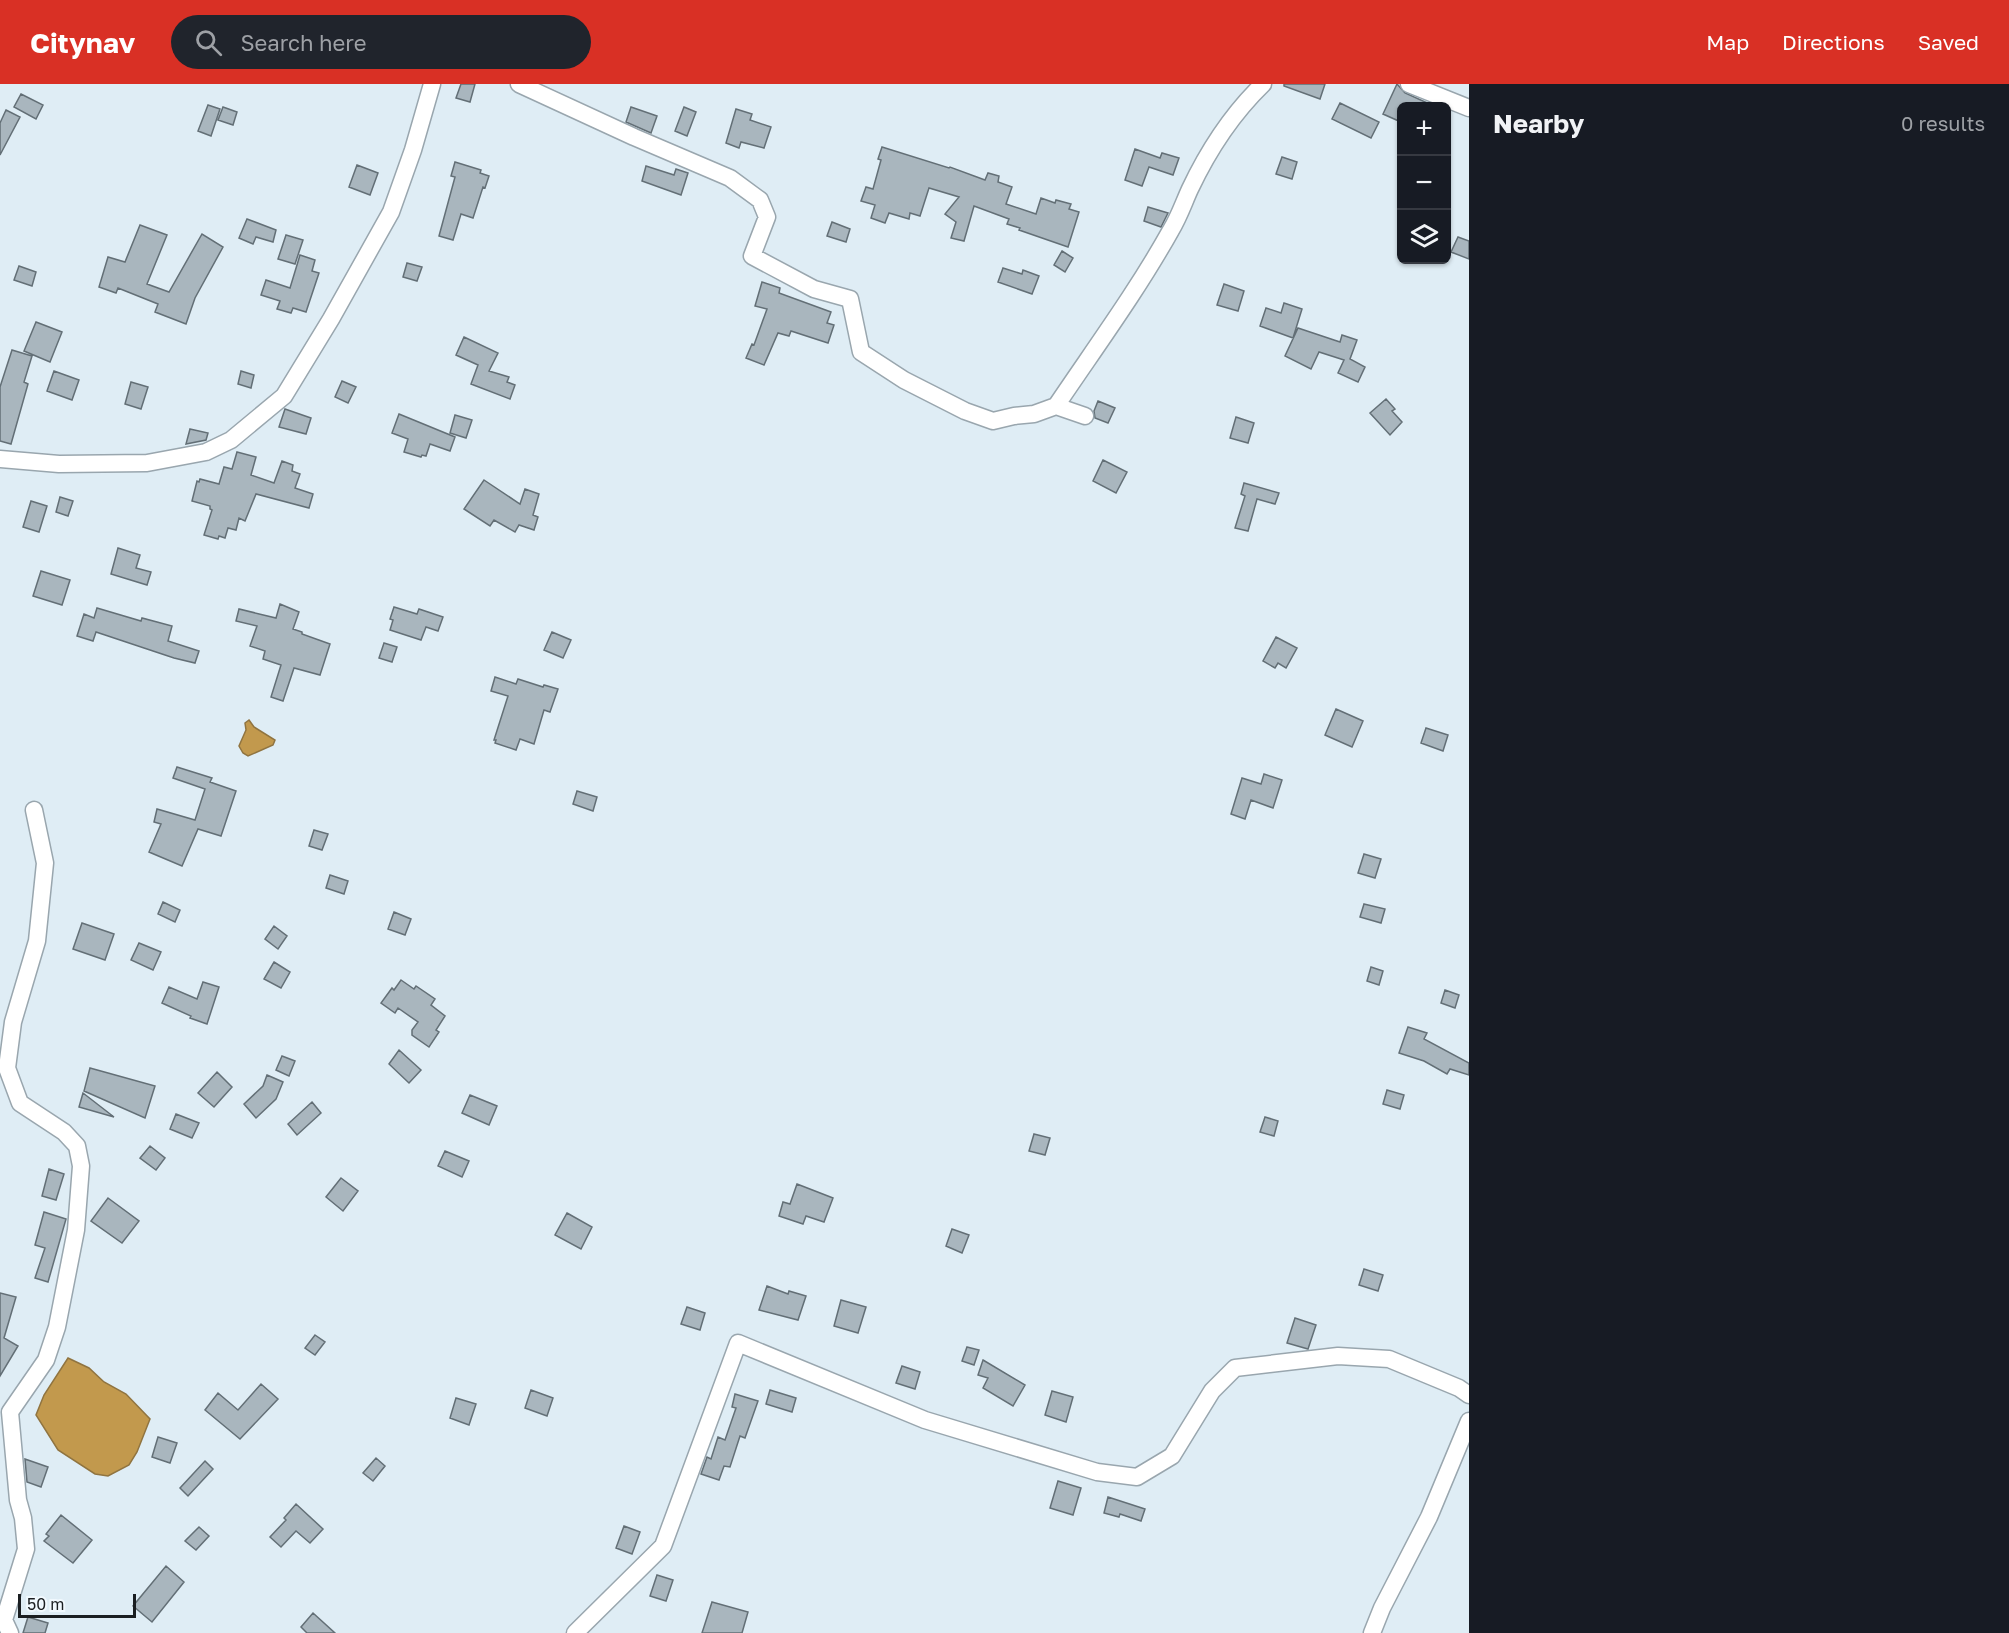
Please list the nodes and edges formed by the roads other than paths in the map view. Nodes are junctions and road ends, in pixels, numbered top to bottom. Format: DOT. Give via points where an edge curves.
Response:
graph roads {
  1 [pos="432,84"];
  2 [pos="519,84"];
  3 [pos="1263,84"];
  4 [pos="1409,84"];
  5 [pos="1469,108"];
  6 [pos="1056,406"];
  7 [pos="1085,416"];
  8 [pos="0,459"];
  9 [pos="34,810"];
  10 [pos="1469,1395"];
  11 [pos="1469,1421"];
  12 [pos="10,1633"];
  13 [pos="575,1633"];
  14 [pos="1372,1633"];
  1 -- 8 [label="street" via="391,212 284,396 231,440 206,452 147,463 59,464"];
  2 -- 6 [label="street" via="730,178 760,200 767,217 752,256 814,289 850,299 861,352 904,380 993,421"];
  3 -- 6 [label="street" via="1242,104 1217,141 1172,229"];
  4 -- 5 [label="street"];
  6 -- 7 [label="street"];
  9 -- 12 [label="street" via="45,863 37,941 13,1022 7,1068 20,1103 64,1132 77,1146 81,1166 76,1230 57,1327 46,1360 10,1412 26,1549 4,1620"];
  10 -- 13 [label="street" via="1389,1359 1338,1356 1235,1368 1212,1391 1172,1456 1137,1477 1097,1472 925,1420 738,1343 663,1546"];
  11 -- 14 [label="street" via="1429,1517"];
}
